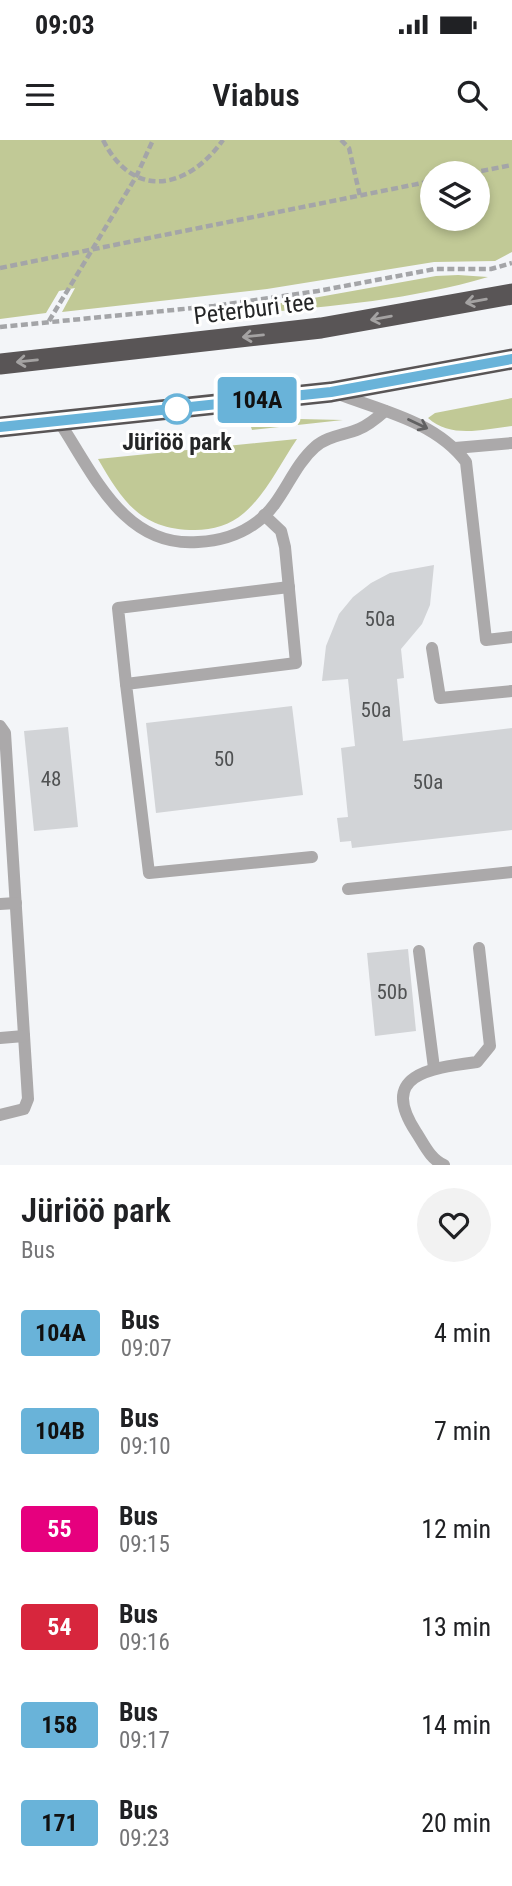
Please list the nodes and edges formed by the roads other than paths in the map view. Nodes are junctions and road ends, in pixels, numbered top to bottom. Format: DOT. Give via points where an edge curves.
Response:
graph roads {
  1 [pos="512,294"];
  2 [pos="512,359"];
  3 [pos="0,364"];
  4 [pos="331,392"];
  5 [pos="385,411"];
  6 [pos="58,420"];
  7 [pos="0,427"];
  8 [pos="512,443"];
  9 [pos="455,447"];
  10 [pos="264,515"];
  11 [pos="289,587"];
  12 [pos="512,637"];
  13 [pos="432,648"];
  14 [pos="126,684"];
  15 [pos="512,691"];
  16 [pos="0,726"];
  17 [pos="312,857"];
  18 [pos="512,872"];
  19 [pos="348,889"];
  20 [pos="16,903"];
  21 [pos="0,904"];
  22 [pos="479,948"];
  23 [pos="419,951"];
  24 [pos="24,1036"];
  25 [pos="0,1038"];
  26 [pos="434,1068"];
  27 [pos="0,1115"];
  28 [pos="444,1165"];
  1 -- 3 [label="highway, Peterburi tee, one-way" via="321,328"];
  2 -- 4 [label="highway"];
  4 -- 5 [label="lane"];
  4 -- 6 [label="highway"];
  5 -- 9 [label="lane, one-way" via="421,424"];
  5 -- 10 [label="lane" via="360,429 317,445"];
  6 -- 7 [label="highway"];
  6 -- 10 [label="lane" via="117,509 153,536 182,542 214,541"];
  8 -- 9 [label="lane"];
  9 -- 12 [label="lane" via="466,462 486,640"];
  10 -- 11 [label="lane" via="281,531"];
  11 -- 14 [label="lane" via="296,663"];
  11 -- 14 [label="lane" via="118,608"];
  13 -- 15 [label="lane" via="440,698"];
  14 -- 17 [label="lane" via="149,873"];
  16 -- 20 [label="lane" via="5,733"];
  18 -- 19 [label="lane"];
  20 -- 21 [label="lane"];
  20 -- 24 [label="lane"];
  22 -- 26 [label="lane" via="490,1046 477,1062"];
  23 -- 26 [label="lane"];
  24 -- 25 [label="lane"];
  24 -- 27 [label="lane" via="29,1099 24,1109"];
  26 -- 28 [label="lane" via="409,1081 401,1100 405,1116 435,1161"];
}
